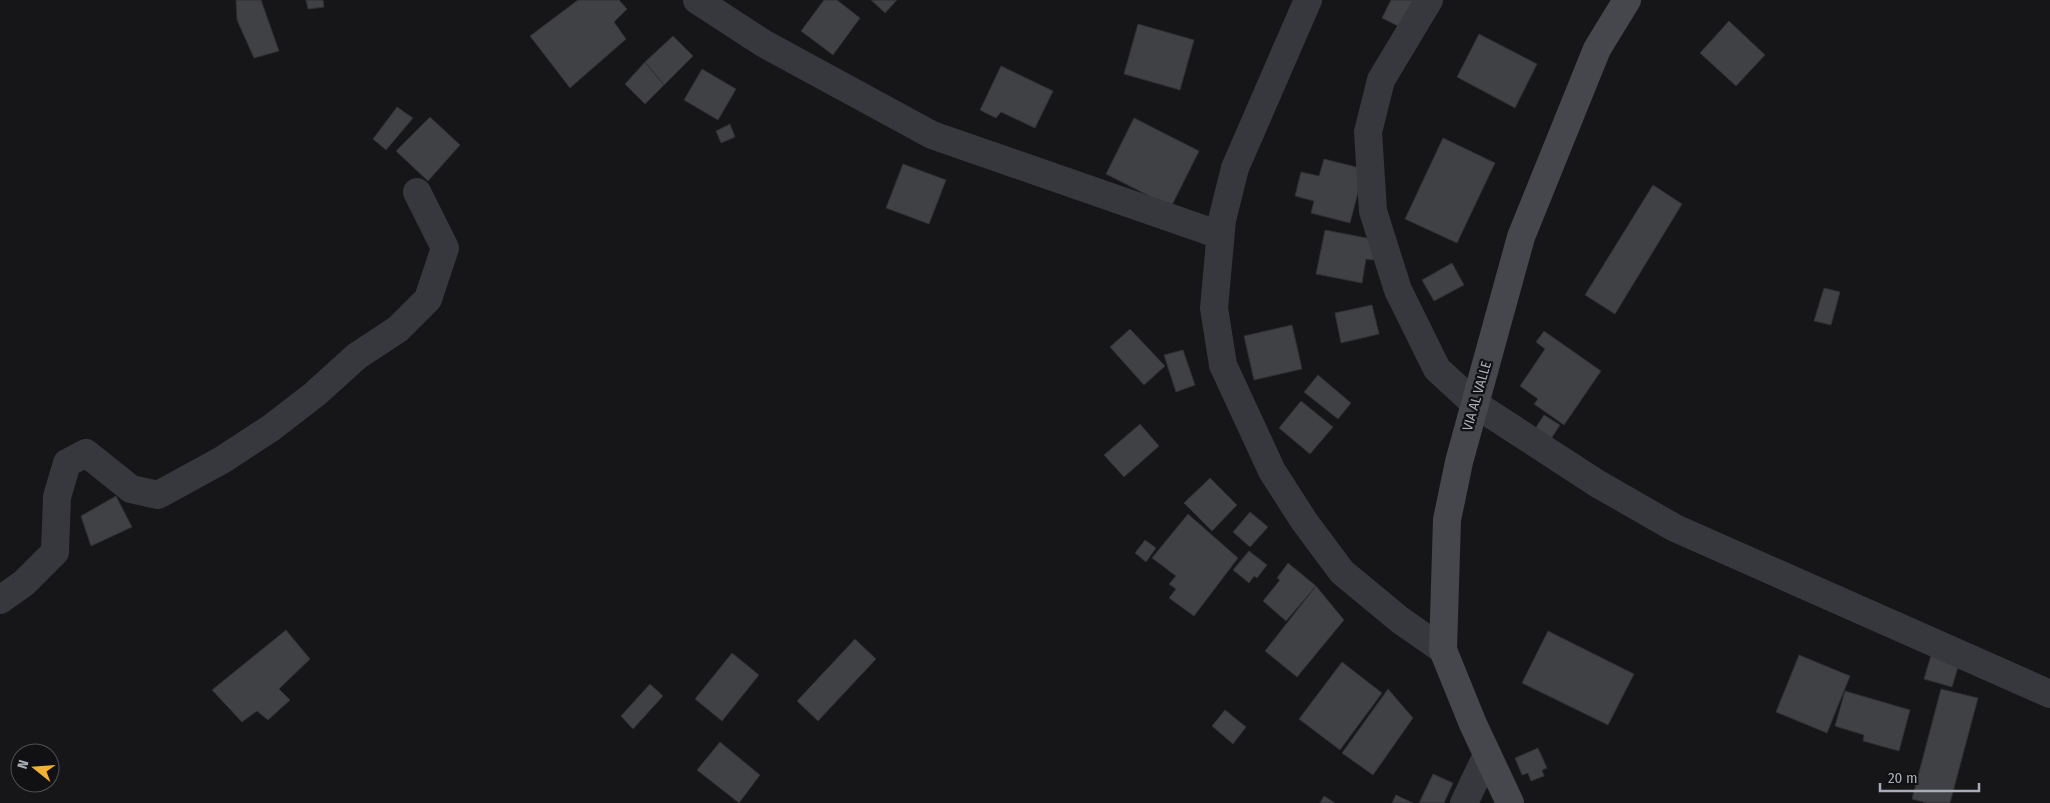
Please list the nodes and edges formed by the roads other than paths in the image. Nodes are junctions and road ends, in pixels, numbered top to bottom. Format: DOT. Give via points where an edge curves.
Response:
graph roads {
  1 [pos="697,0"];
  2 [pos="1308,0"];
  3 [pos="1429,0"];
  4 [pos="1627,0"];
  5 [pos="417,192"];
  6 [pos="1220,236"];
  7 [pos="1475,404"];
  8 [pos="0,600"];
  9 [pos="1442,650"];
  10 [pos="2050,694"];
  11 [pos="1487,754"];
  12 [pos="1464,803"];
  13 [pos="1510,803"];
  1 -- 6 [label="street" via="763,43 932,135"];
  2 -- 6 [label="street" via="1235,168"];
  3 -- 7 [label="street" via="1381,80 1368,132 1373,211 1398,290 1437,369"];
  4 -- 7 [label="main road, VIA AL VALLE" via="1597,50 1521,237"];
  5 -- 8 [label="street" via="446,248 428,299 398,329 357,356 271,428 222,460 158,495 131,489 86,453 67,463 57,497 55,552 24,584"];
  6 -- 9 [label="street" via="1214,308 1223,365 1272,472 1342,572"];
  7 -- 9 [label="main road, VIA AL VALLE" via="1458,462 1447,520"];
  7 -- 10 [label="street" via="1598,484 1675,528"];
  9 -- 11 [label="main road, VIA AL VALLE"];
  11 -- 12 [label="street"];
  11 -- 13 [label="main road, VIA AL VALLE"];
}
